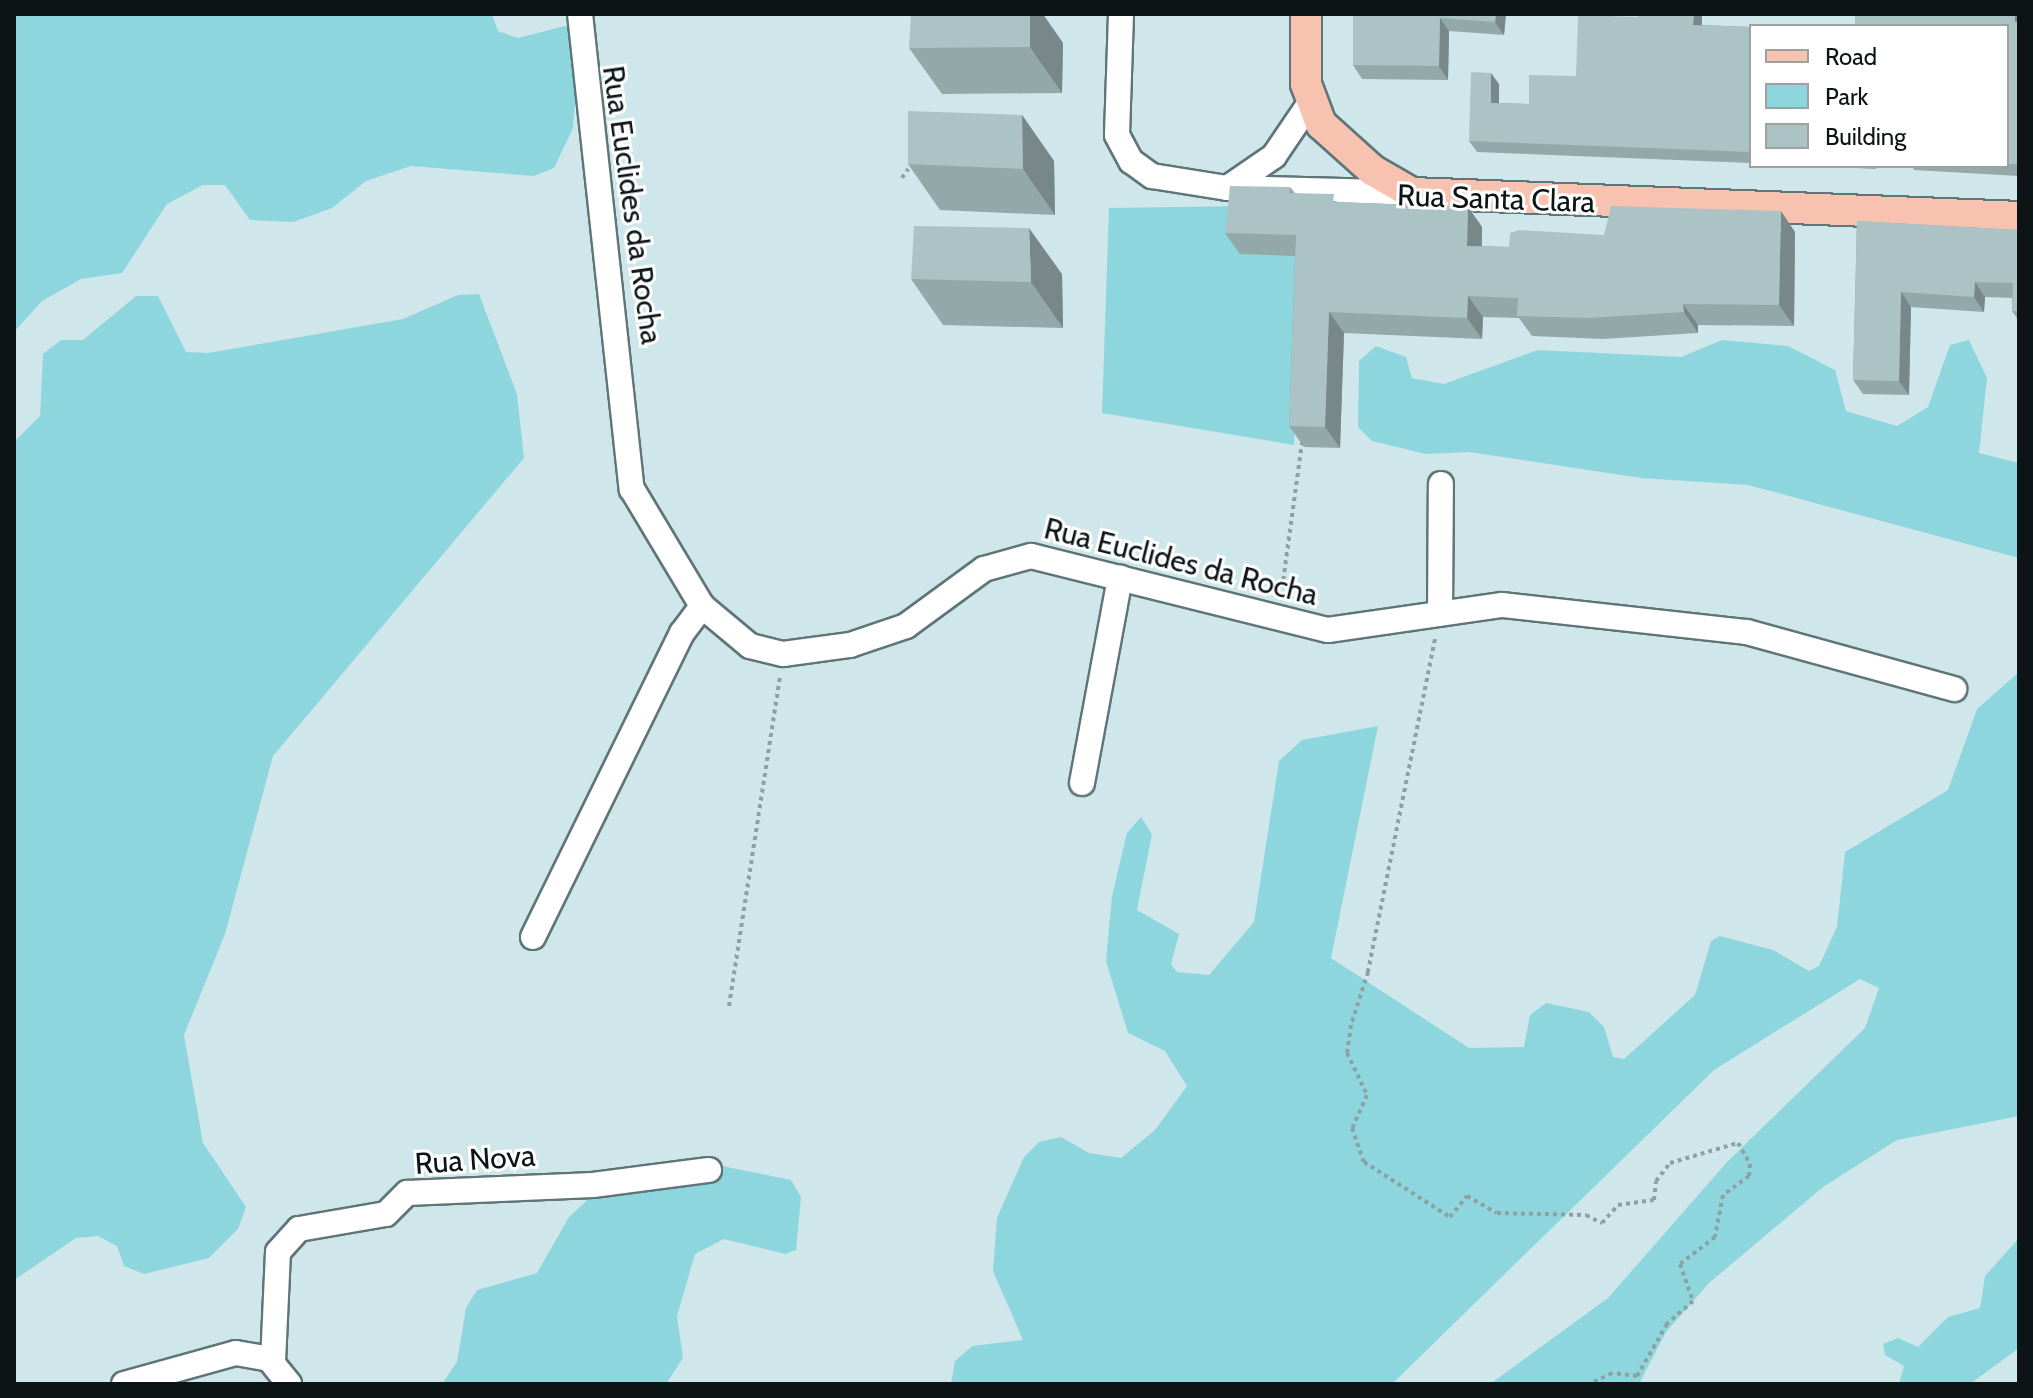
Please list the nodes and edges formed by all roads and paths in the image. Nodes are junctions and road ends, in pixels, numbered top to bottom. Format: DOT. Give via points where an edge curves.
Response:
graph roads {
  1 [pos="580,14"];
  2 [pos="1121,14"];
  3 [pos="1306,14"];
  4 [pos="1310,103"];
  5 [pos="908,169"];
  6 [pos="902,178"];
  7 [pos="1227,188"];
  8 [pos="1412,193"];
  9 [pos="2019,217"];
  10 [pos="1303,431"];
  11 [pos="1441,484"];
  12 [pos="1120,577"];
  13 [pos="702,606"];
  14 [pos="1440,613"];
  15 [pos="1277,618"];
  16 [pos="783,654"];
  17 [pos="1954,689"];
  18 [pos="1082,783"];
  19 [pos="533,937"];
  20 [pos="729,1006"];
  21 [pos="709,1170"];
  22 [pos="273,1362"];
  23 [pos="124,1384"];
  24 [pos="289,1384"];
  25 [pos="1589,1384"];
  1 -- 13 [label="street, Rua Euclides da Rocha" via="632,489"];
  2 -- 7 [label="street, Rua Santa Clara" via="1115,120 1121,148 1152,176"];
  3 -- 4 [label="main road"];
  4 -- 7 [label="street" via="1274,156"];
  4 -- 8 [label="main road" via="1354,156"];
  5 -- 6 [label="path"];
  7 -- 8 [label="street, Rua Santa Clara"];
  8 -- 9 [label="main road, Rua Santa Clara"];
  10 -- 15 [label="path"];
  11 -- 14 [label="street"];
  12 -- 15 [label="street, Rua Euclides da Rocha"];
  12 -- 16 [label="street, Rua Euclides da Rocha" via="1031,556 1011,558 984,569 906,626 850,645"];
  12 -- 18 [label="street"];
  13 -- 16 [label="street, Rua Euclides da Rocha" via="729,634"];
  13 -- 19 [label="street" via="682,633"];
  14 -- 15 [label="street, Rua Euclides da Rocha" via="1352,631"];
  14 -- 17 [label="street, Rua Euclides da Rocha" via="1502,605 1719,627"];
  14 -- 25 [label="path" via="1347,1053 1367,1095 1352,1128 1364,1162 1450,1217 1467,1196 1497,1213 1586,1215 1602,1223 1618,1205 1654,1200 1656,1181 1670,1163 1738,1143 1750,1164 1749,1176 1723,1195 1715,1237 1680,1264 1693,1301 1667,1324 1637,1376 1612,1373"];
  16 -- 20 [label="path"];
  21 -- 22 [label="street, Rua Nova" via="593,1185 407,1193 386,1214 299,1229 278,1252"];
  22 -- 23 [label="street" via="236,1353"];
  22 -- 24 [label="street"];
}
